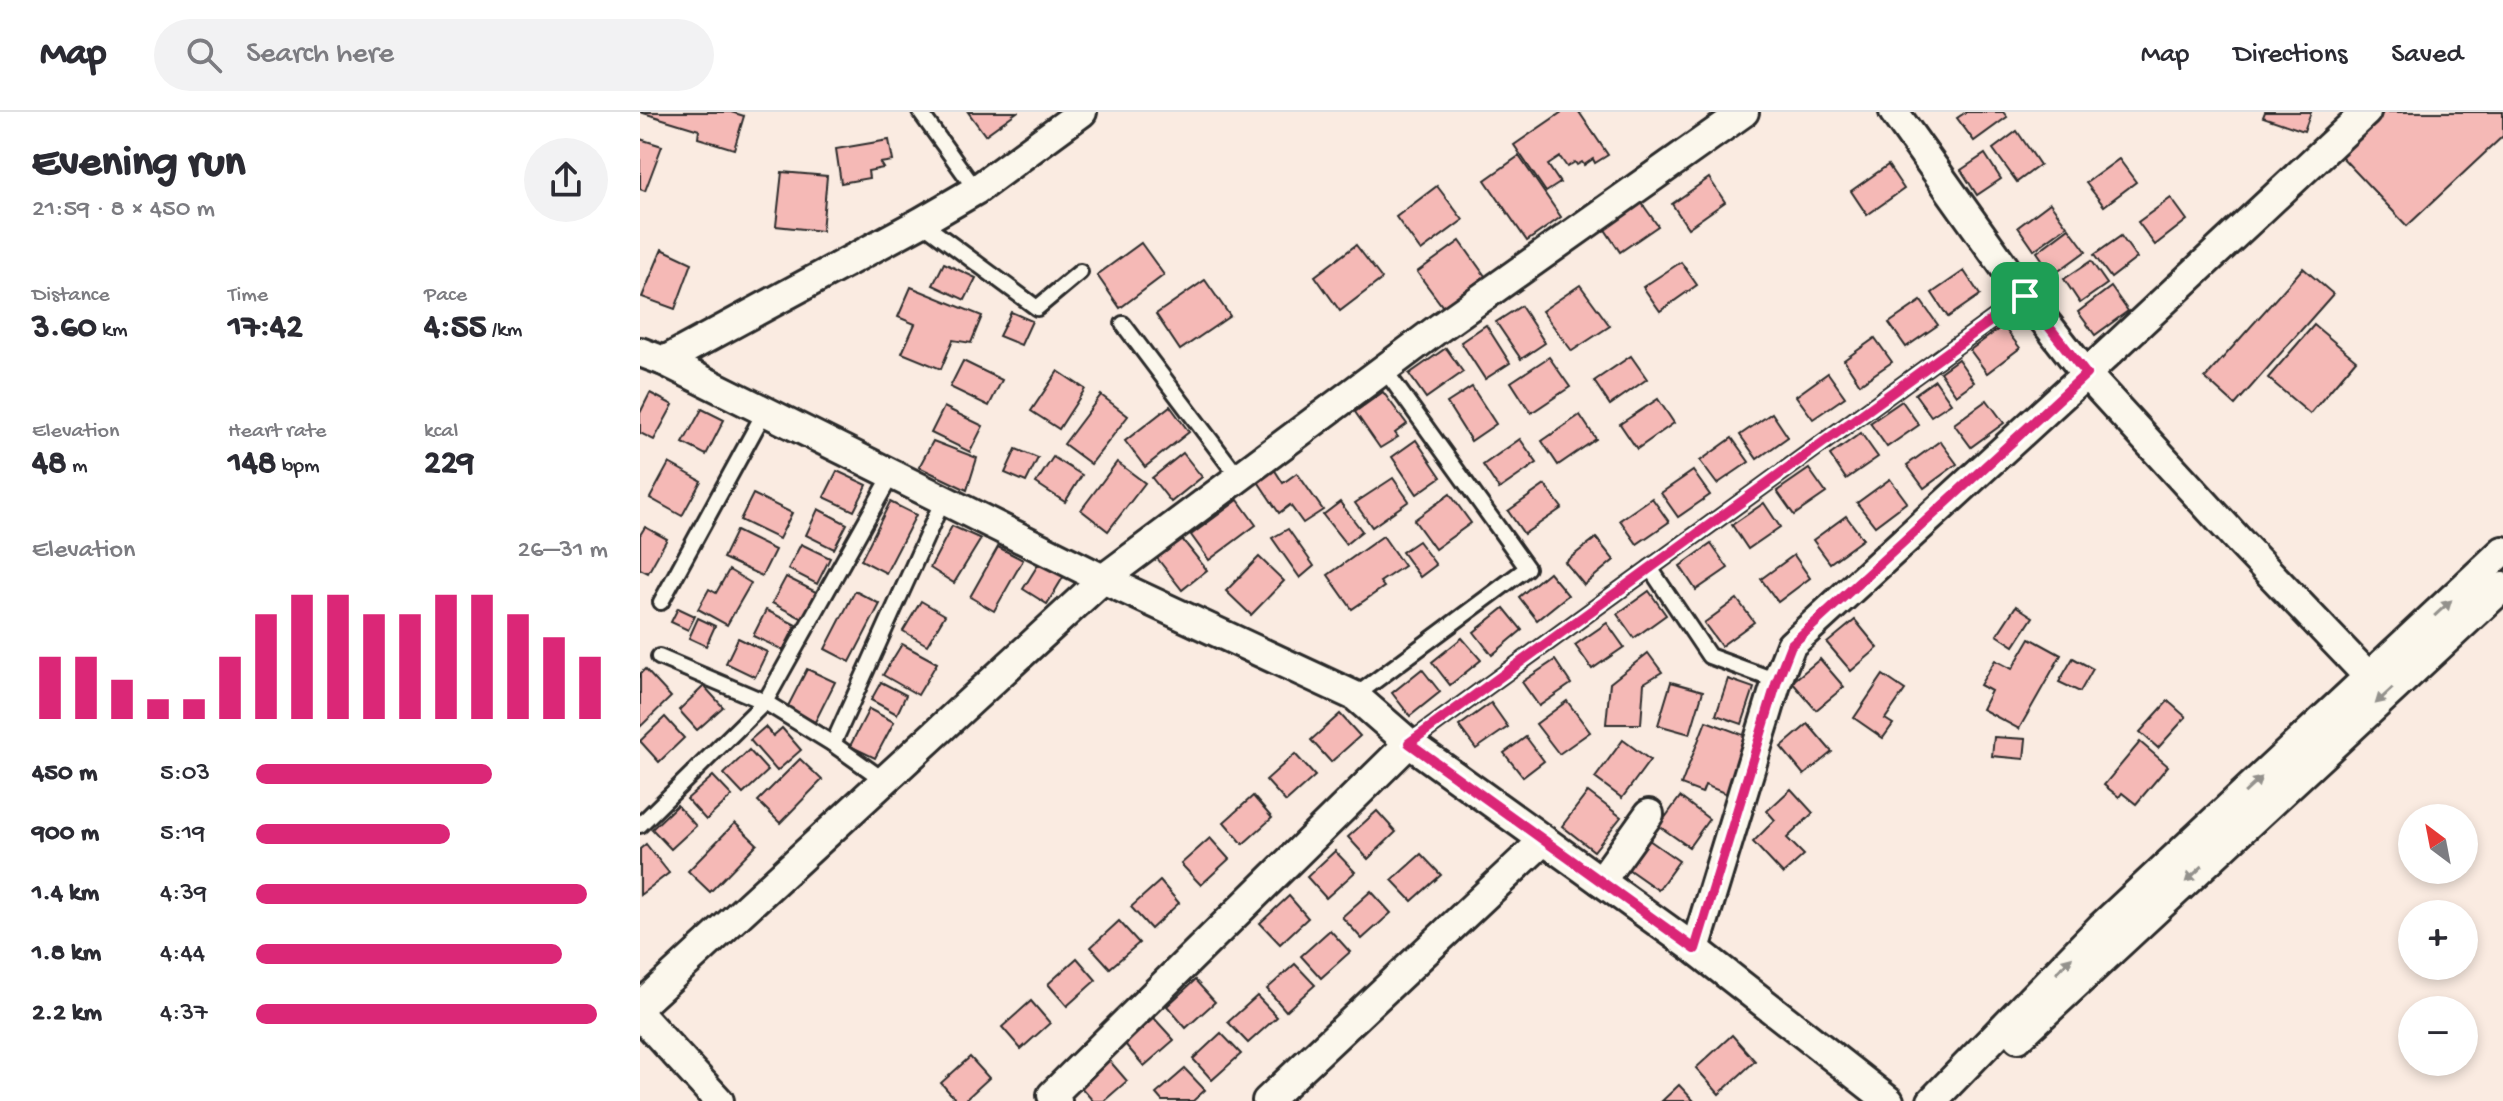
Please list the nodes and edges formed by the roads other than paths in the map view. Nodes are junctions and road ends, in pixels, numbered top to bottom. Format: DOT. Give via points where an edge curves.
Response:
graph roads {
  1 [pos="920,112"];
  2 [pos="1082,112"];
  3 [pos="1744,112"];
  4 [pos="1894,112"];
  5 [pos="2366,112"];
  6 [pos="976,190"];
  7 [pos="921,222"];
  8 [pos="1080,272"];
  9 [pos="2025,296"];
  10 [pos="1123,324"];
  11 [pos="652,357"];
  12 [pos="1384,369"];
  13 [pos="2086,374"];
  14 [pos="765,411"];
  15 [pos="892,474"];
  16 [pos="1239,478"];
  17 [pos="943,500"];
  18 [pos="2503,551"];
  19 [pos="1650,568"];
  20 [pos="1103,579"];
  21 [pos="2503,587"];
  22 [pos="661,602"];
  23 [pos="659,657"];
  24 [pos="2369,677"];
  25 [pos="1777,681"];
  26 [pos="1355,696"];
  27 [pos="765,702"];
  28 [pos="1409,743"];
  29 [pos="833,744"];
  30 [pos="885,781"];
  31 [pos="1649,814"];
  32 [pos="640,825"];
  33 [pos="1543,841"];
  34 [pos="1601,881"];
  35 [pos="1695,949"];
  36 [pos="640,1006"];
  37 [pos="640,1015"];
  38 [pos="719,1101"];
  39 [pos="1057,1101"];
  40 [pos="1267,1101"];
  41 [pos="1889,1101"];
  42 [pos="1932,1101"];
  43 [pos="1951,1101"];
  1 -- 6 [label="lane"];
  2 -- 6 [label="street"];
  3 -- 12 [label="street"];
  4 -- 9 [label="street"];
  5 -- 13 [label="street"];
  6 -- 7 [label="street"];
  7 -- 8 [label="lane" via="1037,308"];
  7 -- 11 [label="street"];
  9 -- 13 [label="street"];
  9 -- 19 [label="lane"];
  10 -- 16 [label="lane"];
  11 -- 14 [label="street"];
  12 -- 16 [label="street"];
  12 -- 26 [label="lane" via="1527,568"];
  13 -- 24 [label="street"];
  13 -- 25 [label="street" via="1791,645"];
  14 -- 15 [label="street"];
  14 -- 22 [label="lane"];
  15 -- 17 [label="street"];
  15 -- 27 [label="lane"];
  16 -- 20 [label="street"];
  17 -- 20 [label="street"];
  17 -- 29 [label="lane"];
  24 -- 18 [label="street, one-way"];
  19 -- 25 [label="lane" via="1709,656"];
  19 -- 28 [label="lane"];
  20 -- 26 [label="street"];
  20 -- 30 [label="street"];
  21 -- 43 [label="street, one-way"];
  23 -- 27 [label="lane"];
  42 -- 24 [label="street, one-way" via="2101,927"];
  25 -- 35 [label="street"];
  26 -- 28 [label="street"];
  27 -- 29 [label="lane"];
  27 -- 32 [label="lane"];
  28 -- 33 [label="street"];
  28 -- 39 [label="street" via="1052,1095"];
  29 -- 30 [label="lane"];
  30 -- 36 [label="street"];
  31 -- 34 [label="street"];
  33 -- 34 [label="street"];
  33 -- 40 [label="street"];
  34 -- 35 [label="street"];
  35 -- 41 [label="street"];
  37 -- 38 [label="street"];
}
